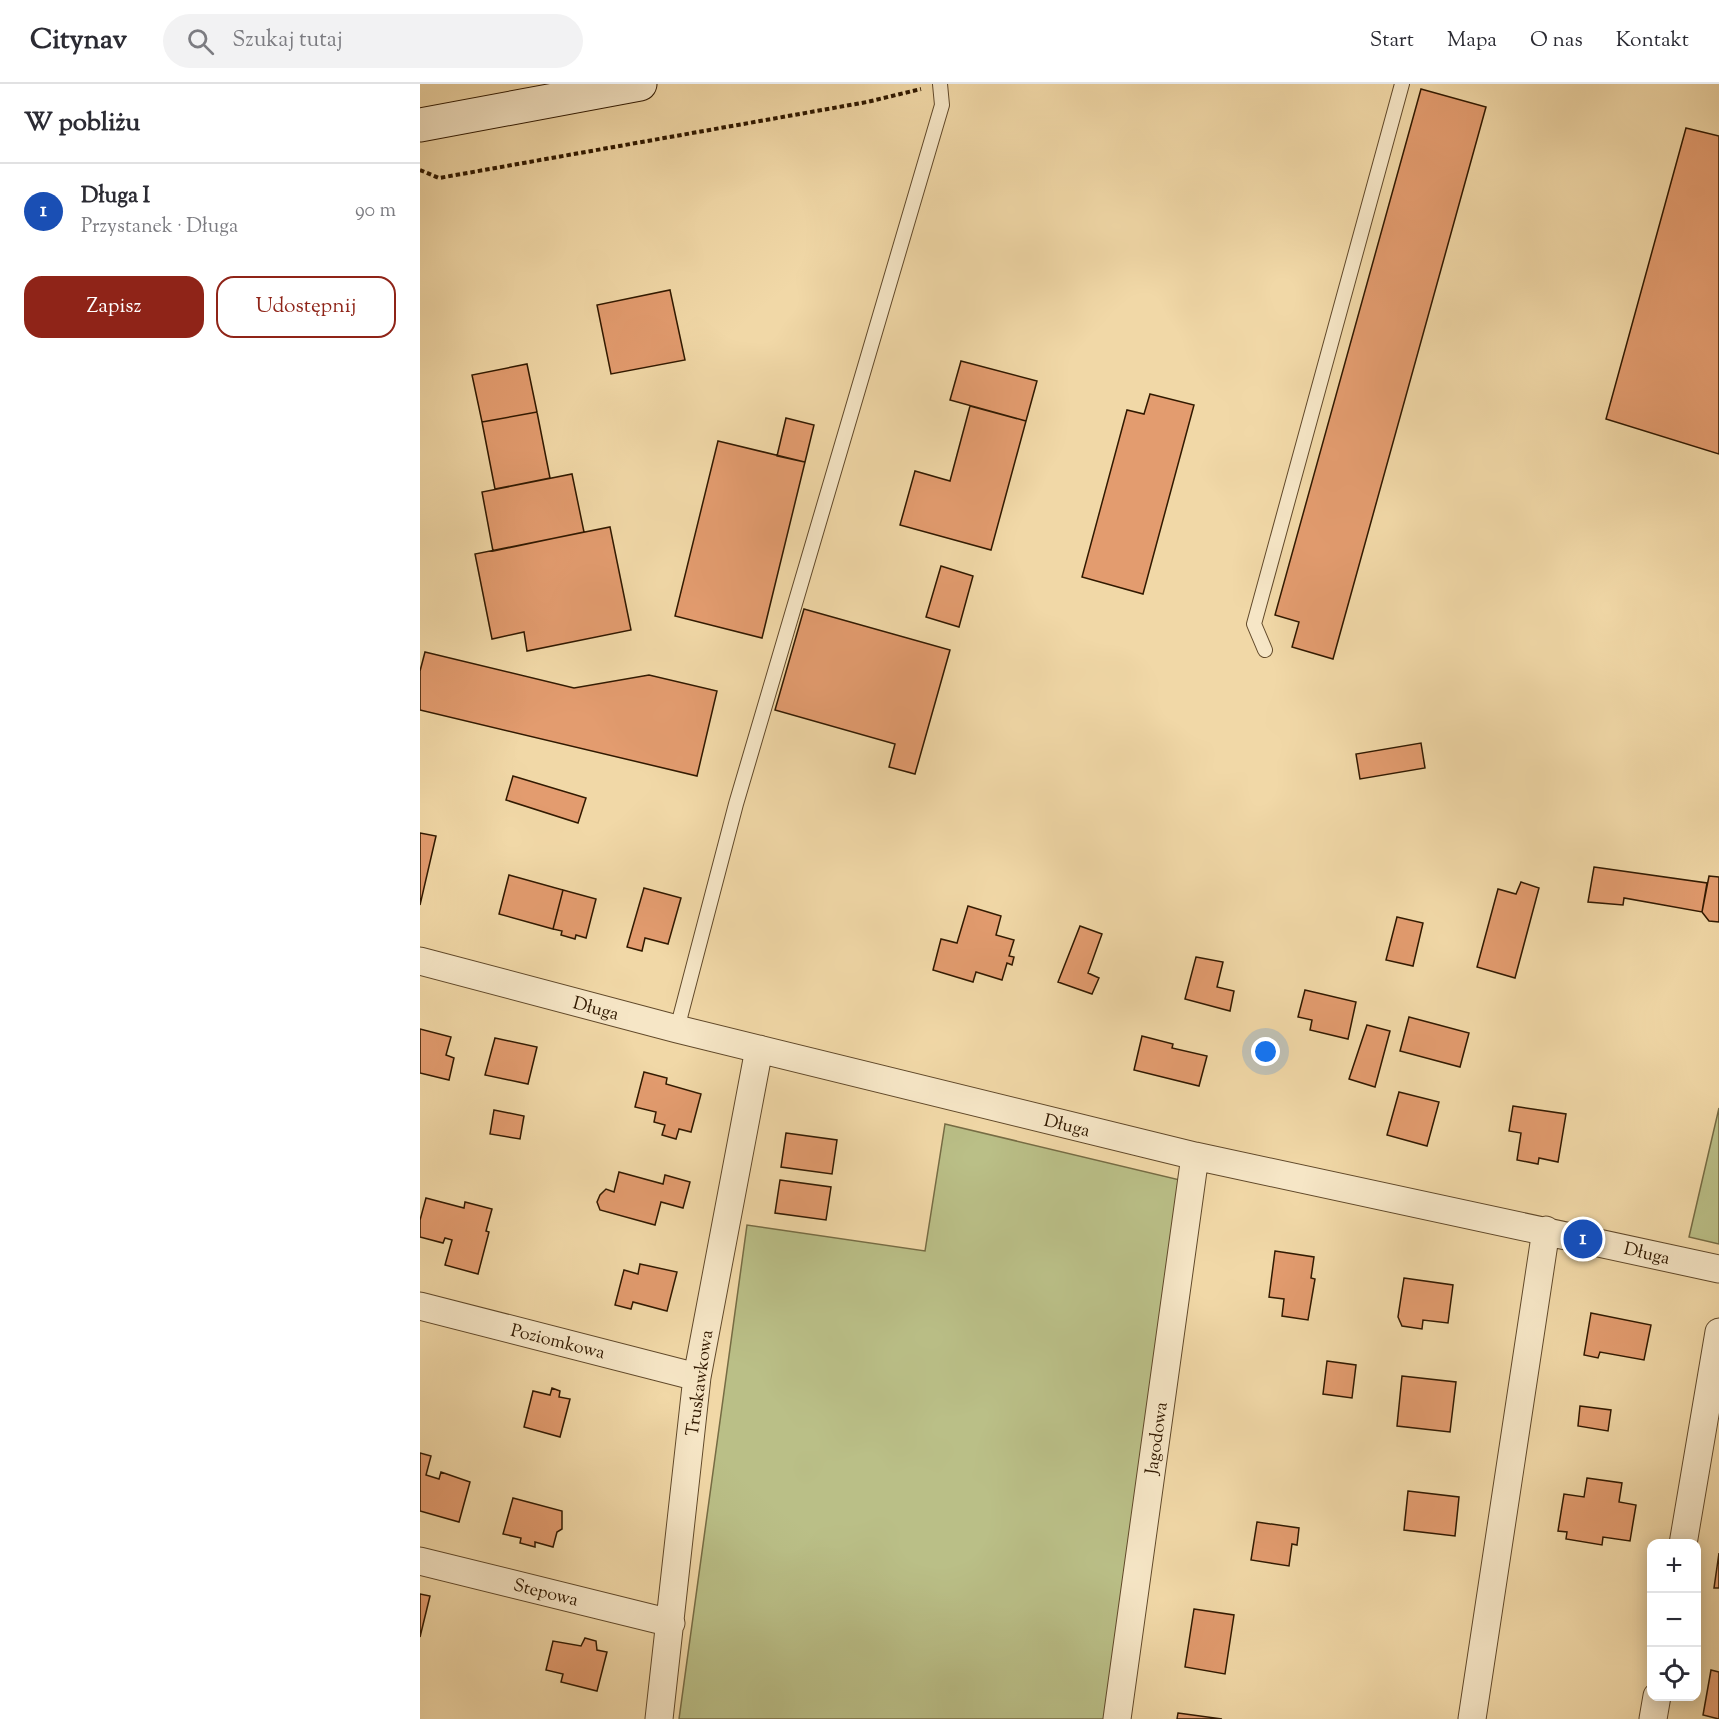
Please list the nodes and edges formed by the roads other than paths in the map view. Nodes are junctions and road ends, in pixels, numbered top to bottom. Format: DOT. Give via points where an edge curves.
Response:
graph roads {
  1 [pos="640,84"];
  2 [pos="1402,84"];
  3 [pos="934,85"];
  4 [pos="420,125"];
  5 [pos="1265,650"];
  6 [pos="420,961"];
  7 [pos="677,1029"];
  8 [pos="759,1049"];
  9 [pos="1195,1156"];
  10 [pos="1546,1230"];
  11 [pos="1719,1269"];
  12 [pos="420,1306"];
  13 [pos="1719,1332"];
  14 [pos="697,1377"];
  15 [pos="1684,1539"];
  16 [pos="420,1561"];
  17 [pos="671,1623"];
  18 [pos="1656,1701"];
  19 [pos="659,1719"];
  20 [pos="1117,1719"];
  21 [pos="1473,1719"];
  22 [pos="1653,1719"];
  1 -- 4 [label="main road"];
  2 -- 5 [label="lane" via="1254,624"];
  3 -- 7 [label="lane" via="942,105 736,804"];
  6 -- 7 [label="street, Długa"];
  7 -- 8 [label="street, Długa"];
  8 -- 9 [label="street, Długa"];
  8 -- 14 [label="street, Truskawkowa"];
  9 -- 10 [label="street, Długa"];
  9 -- 20 [label="street, Jagodowa"];
  10 -- 11 [label="street, Długa"];
  10 -- 21 [label="street"];
  12 -- 14 [label="street, Poziomkowa"];
  13 -- 15 [label="street"];
  14 -- 17 [label="street, Truskawkowa"];
  16 -- 17 [label="street, Stepowa"];
  17 -- 19 [label="street, Truskawkowa"];
  18 -- 22 [label="street"];
}
